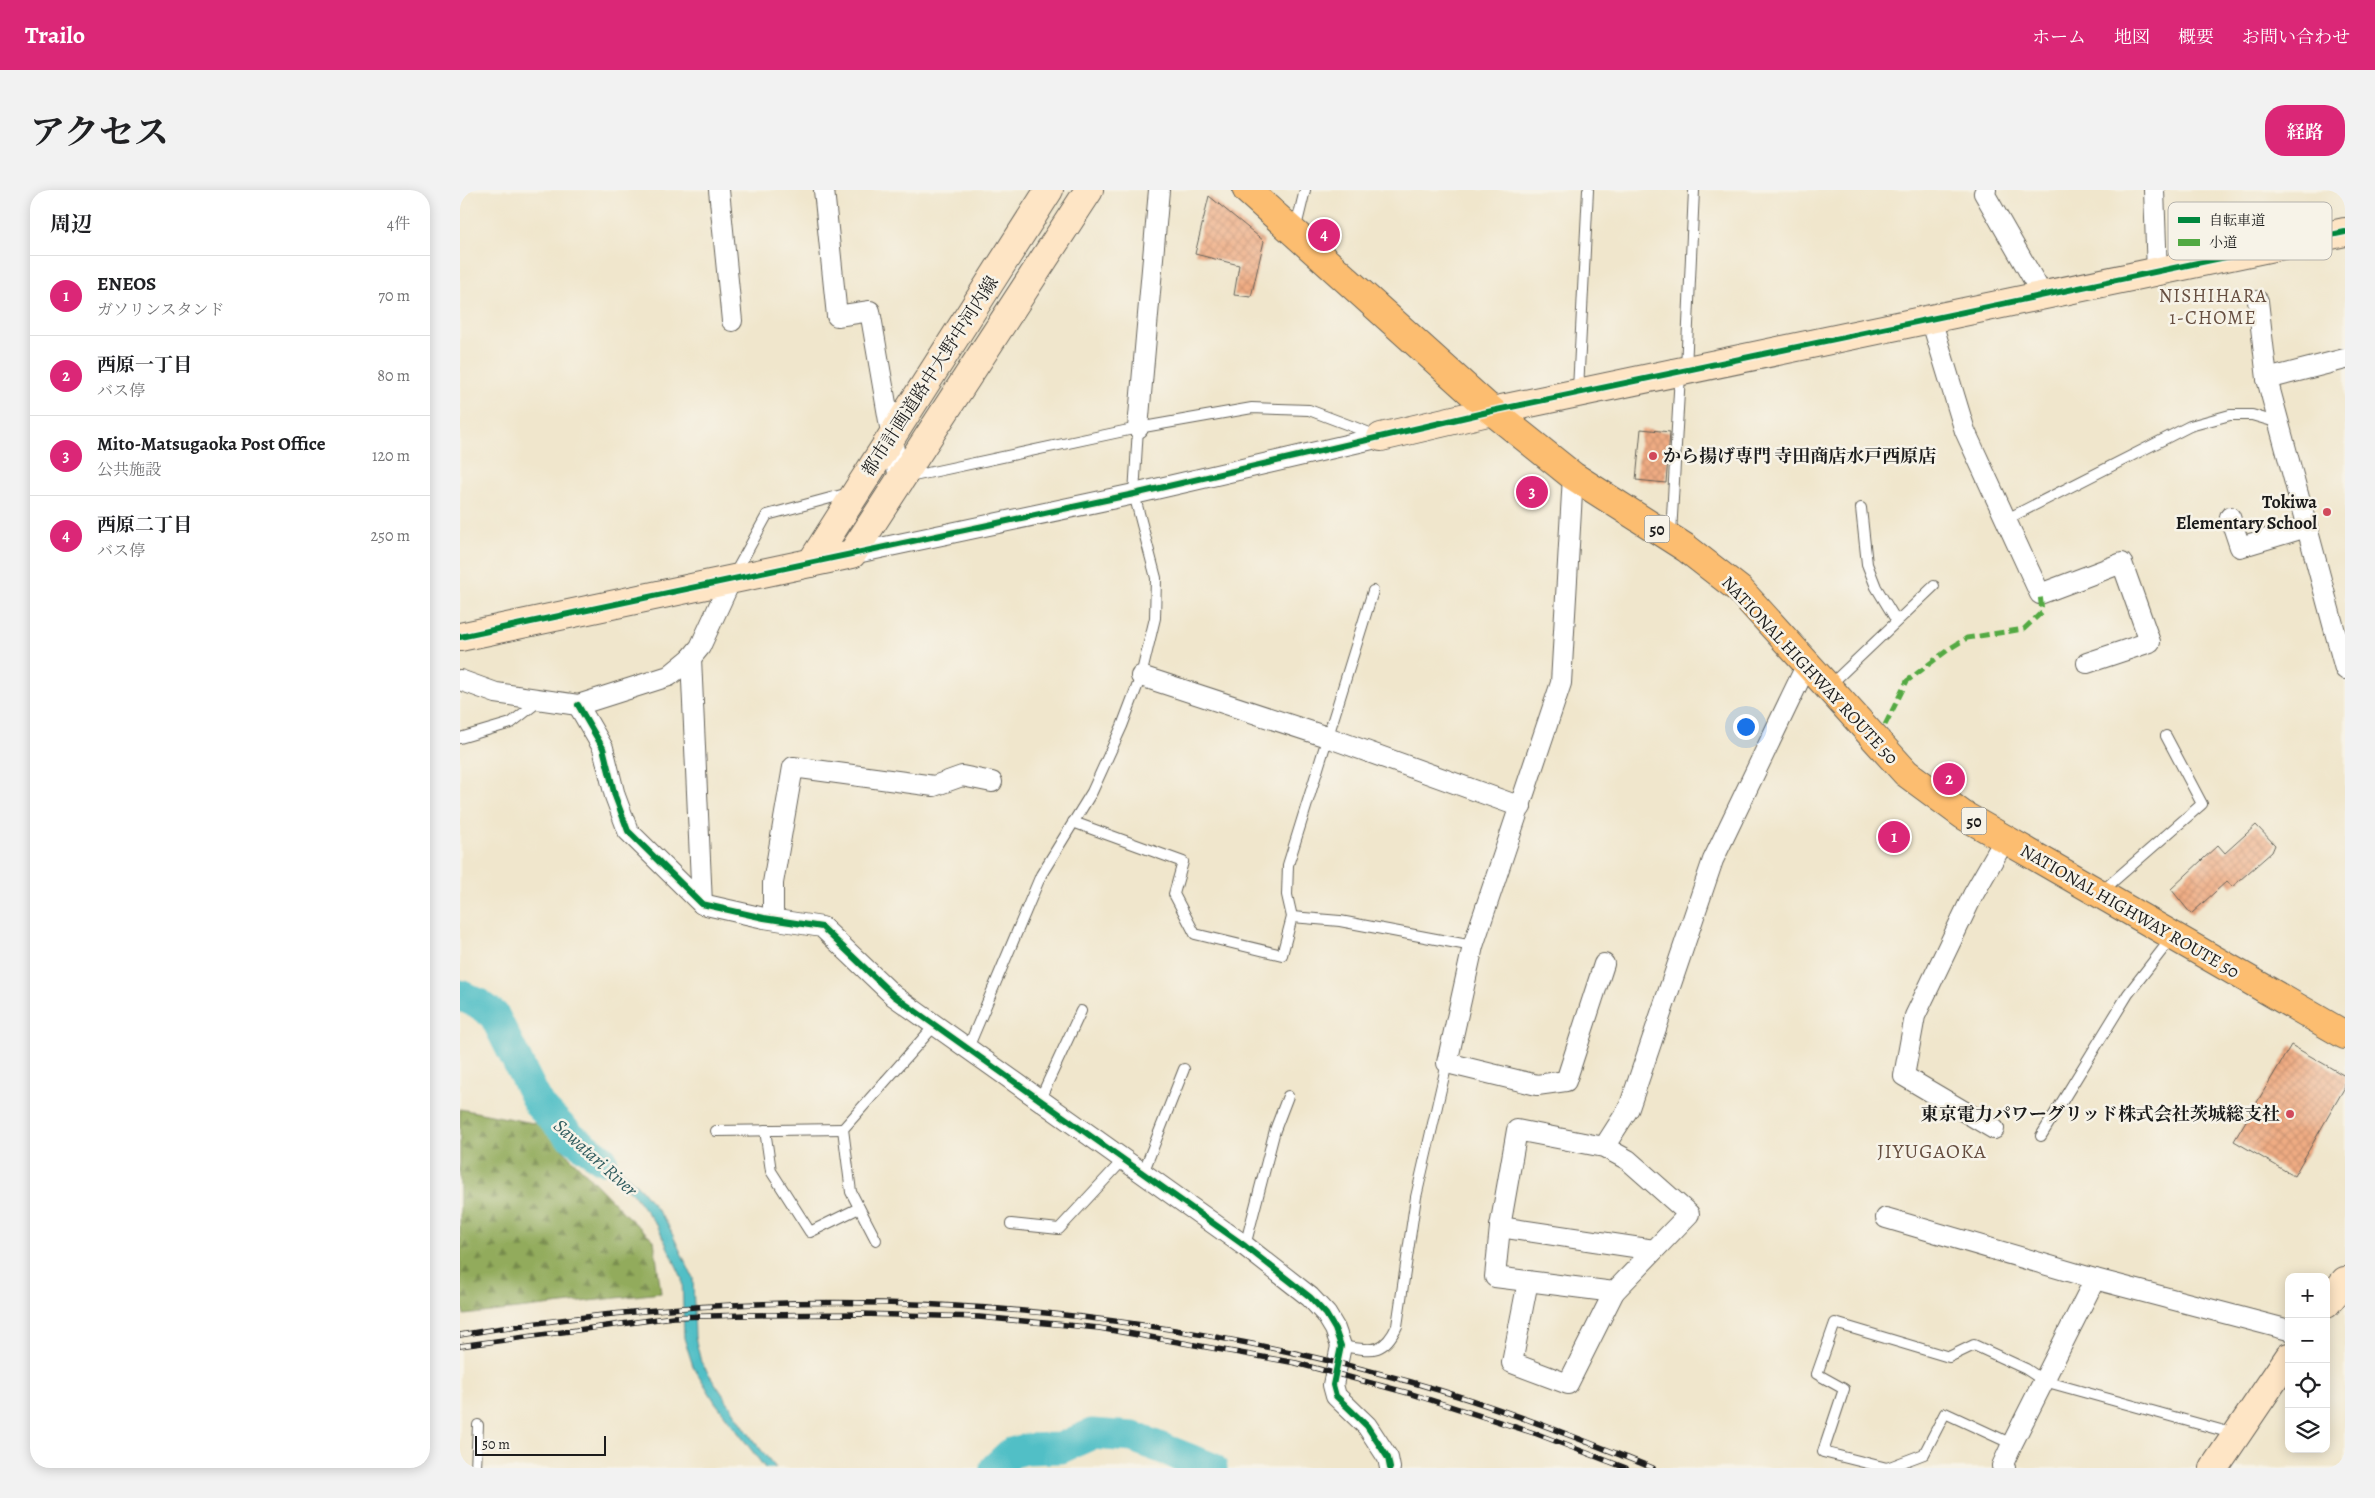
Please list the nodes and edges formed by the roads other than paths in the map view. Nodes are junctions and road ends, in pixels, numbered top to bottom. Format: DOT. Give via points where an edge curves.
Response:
graph roads {
  1 [pos="719,190"];
  2 [pos="824,190"];
  3 [pos="1050,190"];
  4 [pos="1089,190"];
  5 [pos="1159,190"];
  6 [pos="1247,190"];
  7 [pos="1305,190"];
  8 [pos="1588,190"];
  9 [pos="1694,190"];
  10 [pos="1986,190"];
  11 [pos="2154,190"];
  12 [pos="1295,232"];
  13 [pos="2345,232"];
  14 [pos="2332,235"];
  15 [pos="2217,260"];
  16 [pos="2157,273"];
  17 [pos="2043,296"];
  18 [pos="2258,301"];
  19 [pos="1931,318"];
  20 [pos="732,321"];
  21 [pos="2345,360"];
  22 [pos="1683,372"];
  23 [pos="2267,379"];
  24 [pos="1578,394"];
  25 [pos="1492,411"];
  26 [pos="2279,423"];
  27 [pos="1138,428"];
  28 [pos="892,436"];
  29 [pos="1381,437"];
  30 [pos="1573,476"];
  31 [pos="882,484"];
  32 [pos="1134,494"];
  33 [pos="1861,508"];
  34 [pos="2230,517"];
  35 [pos="2007,519"];
  36 [pos="2307,527"];
  37 [pos="1670,537"];
  38 [pos="852,554"];
  39 [pos="812,563"];
  40 [pos="732,580"];
  41 [pos="1934,586"];
  42 [pos="1373,591"];
  43 [pos="1896,620"];
  44 [pos="460,637"];
  45 [pos="691,658"];
  46 [pos="2087,663"];
  47 [pos="1807,664"];
  48 [pos="2345,669"];
  49 [pos="1141,676"];
  50 [pos="460,680"];
  51 [pos="1827,688"];
  52 [pos="539,701"];
  53 [pos="578,706"];
  54 [pos="2166,736"];
  55 [pos="1327,737"];
  56 [pos="460,738"];
  57 [pos="992,782"];
  58 [pos="1521,807"];
  59 [pos="1073,822"];
  60 [pos="2005,839"];
  61 [pos="2100,892"];
  62 [pos="702,904"];
  63 [pos="1292,917"];
  64 [pos="774,919"];
  65 [pos="2174,936"];
  66 [pos="1473,946"];
  67 [pos="1604,964"];
  68 [pos="1081,1011"];
  69 [pos="935,1025"];
  70 [pos="2345,1035"];
  71 [pos="968,1048"];
  72 [pos="1447,1062"];
  73 [pos="1184,1069"];
  74 [pos="1288,1096"];
  75 [pos="1040,1099"];
  76 [pos="843,1129"];
  77 [pos="1994,1129"];
  78 [pos="765,1130"];
  79 [pos="716,1131"];
  80 [pos="2041,1136"];
  81 [pos="1604,1147"];
  82 [pos="1124,1159"];
  83 [pos="1143,1173"];
  84 [pos="859,1208"];
  85 [pos="1886,1218"];
  86 [pos="1011,1224"];
  87 [pos="1500,1228"];
  88 [pos="876,1240"];
  89 [pos="1245,1246"];
  90 [pos="1654,1250"];
  91 [pos="2095,1279"];
  92 [pos="1528,1281"];
  93 [pos="2345,1281"];
  94 [pos="1614,1292"];
  95 [pos="2330,1299"];
  96 [pos="2285,1329"];
  97 [pos="1341,1346"];
  98 [pos="2285,1363"];
  99 [pos="2044,1381"];
  100 [pos="478,1425"];
  101 [pos="2236,1435"];
  102 [pos="2012,1444"];
  103 [pos="476,1468"];
  104 [pos="1390,1468"];
  105 [pos="2005,1468"];
  106 [pos="2214,1468"];
  1 -- 20 [label="street"];
  2 -- 28 [label="street" via="837,316 870,311"];
  3 -- 28 [label="street, 都市計画道路中大野中河内線"];
  4 -- 31 [label="street, 都市計画道路中大野中河内線"];
  5 -- 27 [label="street"];
  6 -- 12 [label="highway, NATIONAL HIGHWAY ROUTE 50 / 50"];
  7 -- 12 [label="lane"];
  8 -- 24 [label="lane"];
  9 -- 22 [label="lane"];
  10 -- 17 [label="street" via="1984,192"];
  11 -- 16 [label="street"];
  12 -- 25 [label="highway, NATIONAL HIGHWAY ROUTE 50 / 50"];
  13 -- 14 [label="street"];
  15 -- 16 [label="street"];
  16 -- 17 [label="street"];
  17 -- 19 [label="street"];
  18 -- 23 [label="street"];
  19 -- 22 [label="street"];
  19 -- 35 [label="street" via="1965,431"];
  21 -- 23 [label="street"];
  22 -- 24 [label="street"];
  22 -- 37 [label="lane"];
  23 -- 26 [label="street"];
  24 -- 25 [label="street"];
  25 -- 29 [label="street"];
  25 -- 30 [label="highway, NATIONAL HIGHWAY ROUTE 50 / 50"];
  26 -- 35 [label="lane" via="2252,415 2230,415 2190,426"];
  26 -- 36 [label="street"];
  27 -- 29 [label="lane" via="1252,408 1309,410"];
  27 -- 31 [label="lane"];
  27 -- 32 [label="lane"];
  28 -- 31 [label="street, 都市計画道路中大野中河内線"];
  28 -- 31 [label="street"];
  29 -- 32 [label="street"];
  30 -- 37 [label="highway, NATIONAL HIGHWAY ROUTE 50 / 50"];
  30 -- 58 [label="street" via="1561,683"];
  31 -- 38 [label="street, 都市計画道路中大野中河内線"];
  31 -- 39 [label="street, 都市計画道路中大野中河内線"];
  31 -- 40 [label="lane" via="767,515"];
  32 -- 38 [label="street"];
  32 -- 49 [label="lane" via="1156,578 1155,618"];
  33 -- 43 [label="lane" via="1867,564 1876,587"];
  34 -- 36 [label="street" via="2240,547"];
  35 -- 46 [label="street" via="2040,594 2122,563 2150,642"];
  36 -- 48 [label="street"];
  37 -- 47 [label="highway, NATIONAL HIGHWAY ROUTE 50 / 50" via="1740,590"];
  38 -- 39 [label="street"];
  39 -- 40 [label="street"];
  40 -- 44 [label="street"];
  40 -- 45 [label="street" via="700,647"];
  41 -- 43 [label="lane"];
  42 -- 55 [label="lane"];
  43 -- 51 [label="lane"];
  45 -- 53 [label="street" via="669,676"];
  45 -- 62 [label="street"];
  47 -- 51 [label="highway, NATIONAL HIGHWAY ROUTE 50 / 50"];
  47 -- 81 [label="street" via="1713,860 1630,1108"];
  49 -- 55 [label="street"];
  49 -- 59 [label="lane" via="1092,792"];
  50 -- 52 [label="street" via="496,693"];
  51 -- 60 [label="highway, NATIONAL HIGHWAY ROUTE 50 / 50" via="1917,782 1963,815"];
  52 -- 53 [label="street"];
  52 -- 56 [label="lane" via="511,724"];
  53 -- 62 [label="street" via="603,748 628,831"];
  54 -- 61 [label="lane" via="2202,804"];
  55 -- 58 [label="street"];
  55 -- 63 [label="lane" via="1288,865 1287,895"];
  57 -- 64 [label="street" via="962,776 934,786 793,767 774,883"];
  58 -- 66 [label="street"];
  59 -- 63 [label="lane" via="1183,862 1174,894 1195,934 1282,954"];
  59 -- 71 [label="lane" via="1041,875"];
  60 -- 61 [label="highway, NATIONAL HIGHWAY ROUTE 50 / 50"];
  60 -- 77 [label="street" via="1973,895 1915,1016 1904,1076"];
  61 -- 65 [label="highway, NATIONAL HIGHWAY ROUTE 50 / 50"];
  62 -- 64 [label="street"];
  63 -- 66 [label="lane" via="1340,921"];
  64 -- 69 [label="street" via="822,927 894,996"];
  65 -- 70 [label="highway, NATIONAL HIGHWAY ROUTE 50 / 50"];
  65 -- 80 [label="lane" via="2128,994"];
  66 -- 72 [label="street"];
  67 -- 72 [label="street" via="1566,1081 1537,1085"];
  68 -- 75 [label="lane"];
  69 -- 71 [label="street"];
  69 -- 76 [label="lane"];
  71 -- 75 [label="street"];
  72 -- 97 [label="lane" via="1416,1197 1397,1326 1383,1347 1370,1350"];
  73 -- 83 [label="lane"];
  74 -- 89 [label="lane" via="1275,1130"];
  75 -- 82 [label="street"];
  76 -- 78 [label="lane"];
  76 -- 84 [label="lane" via="851,1192"];
  78 -- 79 [label="lane"];
  78 -- 84 [label="lane" via="771,1171 810,1232"];
  81 -- 87 [label="street" via="1517,1130"];
  81 -- 90 [label="street" via="1628,1160 1689,1214"];
  82 -- 83 [label="street"];
  82 -- 86 [label="lane" via="1059,1229"];
  83 -- 89 [label="street"];
  84 -- 88 [label="lane"];
  85 -- 91 [label="street"];
  87 -- 90 [label="street"];
  87 -- 92 [label="street" via="1496,1277"];
  89 -- 97 [label="street" via="1310,1297 1326,1314"];
  90 -- 94 [label="street"];
  91 -- 96 [label="street"];
  91 -- 99 [label="street"];
  92 -- 94 [label="street"];
  92 -- 94 [label="street" via="1512,1363 1568,1384"];
  93 -- 95 [label="street"];
  97 -- 104 [label="street" via="1333,1385 1336,1396 1367,1426 1388,1458"];
  98 -- 101 [label="street"];
  99 -- 101 [label="lane"];
  99 -- 102 [label="street"];
  99 -- 102 [label="lane" via="1974,1345 1949,1357 1835,1323 1817,1374 1844,1389 1823,1452 1888,1468 1924,1454 1945,1413"];
  100 -- 103 [label="lane"];
  101 -- 106 [label="street"];
  102 -- 105 [label="street" via="2002,1466"];
}
